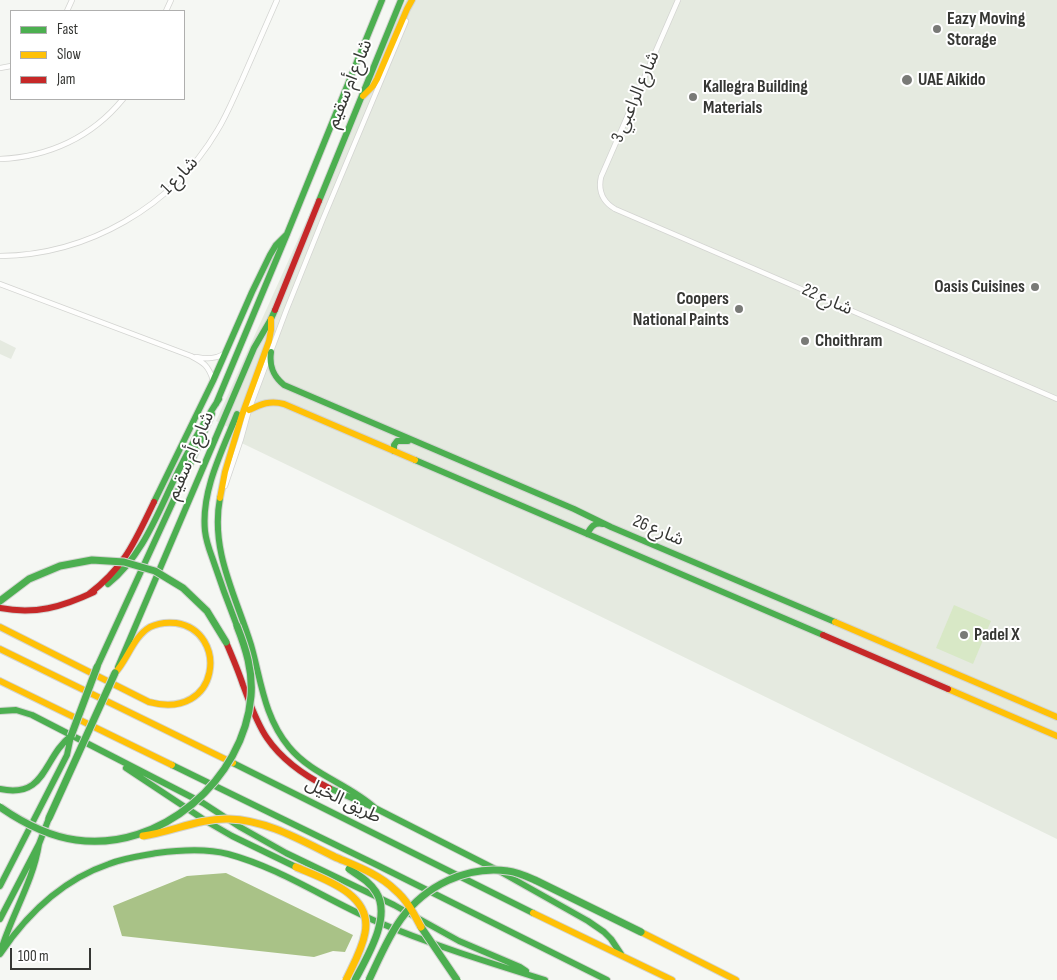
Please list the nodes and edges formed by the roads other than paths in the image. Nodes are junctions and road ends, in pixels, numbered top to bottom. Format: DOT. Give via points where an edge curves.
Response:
graph roads {
  1 [pos="277,0"];
  2 [pos="382,0"];
  3 [pos="401,0"];
  4 [pos="413,0"];
  5 [pos="678,0"];
  6 [pos="122,100"];
  7 [pos="360,100"];
  8 [pos="0,159"];
  9 [pos="601,194"];
  10 [pos="287,234"];
  11 [pos="0,256"];
  12 [pos="0,284"];
  13 [pos="269,322"];
  14 [pos="271,352"];
  15 [pos="226,354"];
  16 [pos="191,356"];
  17 [pos="213,381"];
  18 [pos="219,398"];
  19 [pos="1057,399"];
  20 [pos="249,410"];
  21 [pos="413,441"];
  22 [pos="394,451"];
  23 [pos="220,496"];
  24 [pos="611,527"];
  25 [pos="587,534"];
  26 [pos="89,594"];
  27 [pos="0,601"];
  28 [pos="0,608"];
  29 [pos="0,627"];
  30 [pos="0,649"];
  31 [pos="115,673"];
  32 [pos="0,681"];
  33 [pos="0,711"];
  34 [pos="1057,717"];
  35 [pos="71,736"];
  36 [pos="1057,736"];
  37 [pos="102,750"];
  38 [pos="0,789"];
  39 [pos="0,807"];
  40 [pos="375,808"];
  41 [pos="131,837"];
  42 [pos="39,844"];
  43 [pos="320,850"];
  44 [pos="0,886"];
  45 [pos="0,919"];
  46 [pos="0,953"];
  47 [pos="622,956"];
  48 [pos="529,975"];
  49 [pos="346,980"];
  50 [pos="355,980"];
  51 [pos="369,980"];
  52 [pos="457,980"];
  53 [pos="545,980"];
  54 [pos="606,980"];
  55 [pos="672,980"];
  56 [pos="736,980"];
  1 -- 11 [label="street, شارع 1" via="223,121 203,152 175,184 134,217 93,238 43,252"];
  2 -- 10 [label="main road, شارع أم سقيم"];
  3 -- 7 [label="main road, شارع أم سقيم"];
  4 -- 7 [label="main road" via="377,79"];
  4 -- 14 [label="street"];
  5 -- 9 [label="street, شارع الراعبي 3" via="601,177"];
  6 -- 8 [label="street" via="98,124 65,145 38,154"];
  7 -- 13 [label="main road, شارع أم سقيم"];
  9 -- 19 [label="street, شارع 22" via="615,209"];
  10 -- 15 [label="main road" via="270,255"];
  10 -- 18 [label="main road, شارع أم سقيم"];
  12 -- 16 [label="street"];
  13 -- 23 [label="main road" via="272,330 269,341 238,426"];
  13 -- 31 [label="main road, شارع أم سقيم" via="241,378"];
  13 -- 41 [label="main road, bridge" via="266,341 217,467 205,509 205,534 249,660 251,688 242,737 219,779 196,803 152,830"];
  14 -- 20 [label="street"];
  14 -- 21 [label="main road, شارع 26" via="271,368 284,385"];
  15 -- 16 [label="street" via="209,359"];
  15 -- 17 [label="main road"];
  16 -- 17 [label="street" via="206,365"];
  17 -- 26 [label="main road" via="131,549 111,576"];
  18 -- 26 [label="main road" via="133,559 116,579"];
  18 -- 35 [label="main road, شارع أم سقيم, bridge" via="97,668"];
  20 -- 22 [label="main road, شارع 26" via="266,402 281,403"];
  20 -- 23 [label="street"];
  21 -- 22 [label="main road" via="397,441"];
  21 -- 24 [label="main road, شارع 26"];
  22 -- 25 [label="main road, شارع 26"];
  23 -- 40 [label="main road" via="217,516 219,548 271,720 300,757 364,797"];
  24 -- 25 [label="main road" via="595,524"];
  24 -- 34 [label="main road, شارع 26"];
  25 -- 36 [label="main road, شارع 26"];
  26 -- 28 [label="main road" via="63,606 44,610 24,612"];
  27 -- 40 [label="main road, bridge" via="17,586 44,571 95,559 140,565 170,578 197,599 218,627 257,720 272,745 307,776"];
  29 -- 31 [label="main road" via="162,706 186,702 200,692 210,673 210,657 204,642 194,631 180,624 160,623 140,635"];
  30 -- 47 [label="main road, طريق الخيل"];
  31 -- 42 [label="main road, شارع أم سقيم, bridge"];
  32 -- 54 [label="main road"];
  33 -- 37 [label="main road" via="25,712"];
  35 -- 38 [label="main road" via="62,743 37,782 22,790"];
  35 -- 44 [label="main road, شارع أم سقيم" via="67,755"];
  37 -- 48 [label="main road" via="203,803 286,853 394,905 459,941 520,966"];
  37 -- 49 [label="main road, bridge" via="219,828 344,889 356,900 364,912 366,928"];
  39 -- 41 [label="main road, bridge" via="32,828 62,838 105,842"];
  40 -- 47 [label="main road" via="501,872 588,921 604,932"];
  41 -- 43 [label="main road, bridge" via="229,819 270,827"];
  42 -- 45 [label="main road, شارع أم سقيم"];
  42 -- 46 [label="main road" via="36,864"];
  43 -- 50 [label="main road, bridge" via="367,880 381,905 379,930"];
  43 -- 52 [label="main road, bridge" via="376,876 404,898"];
  46 -- 48 [label="main road" via="39,906 76,878 130,857 204,851 258,864 372,919 451,951"];
  47 -- 55 [label="main road, طريق الخيل"];
  48 -- 53 [label="main road"];
  51 -- 56 [label="main road, bridge" via="395,927 430,890 461,876 492,870 508,871 537,881"];
}
